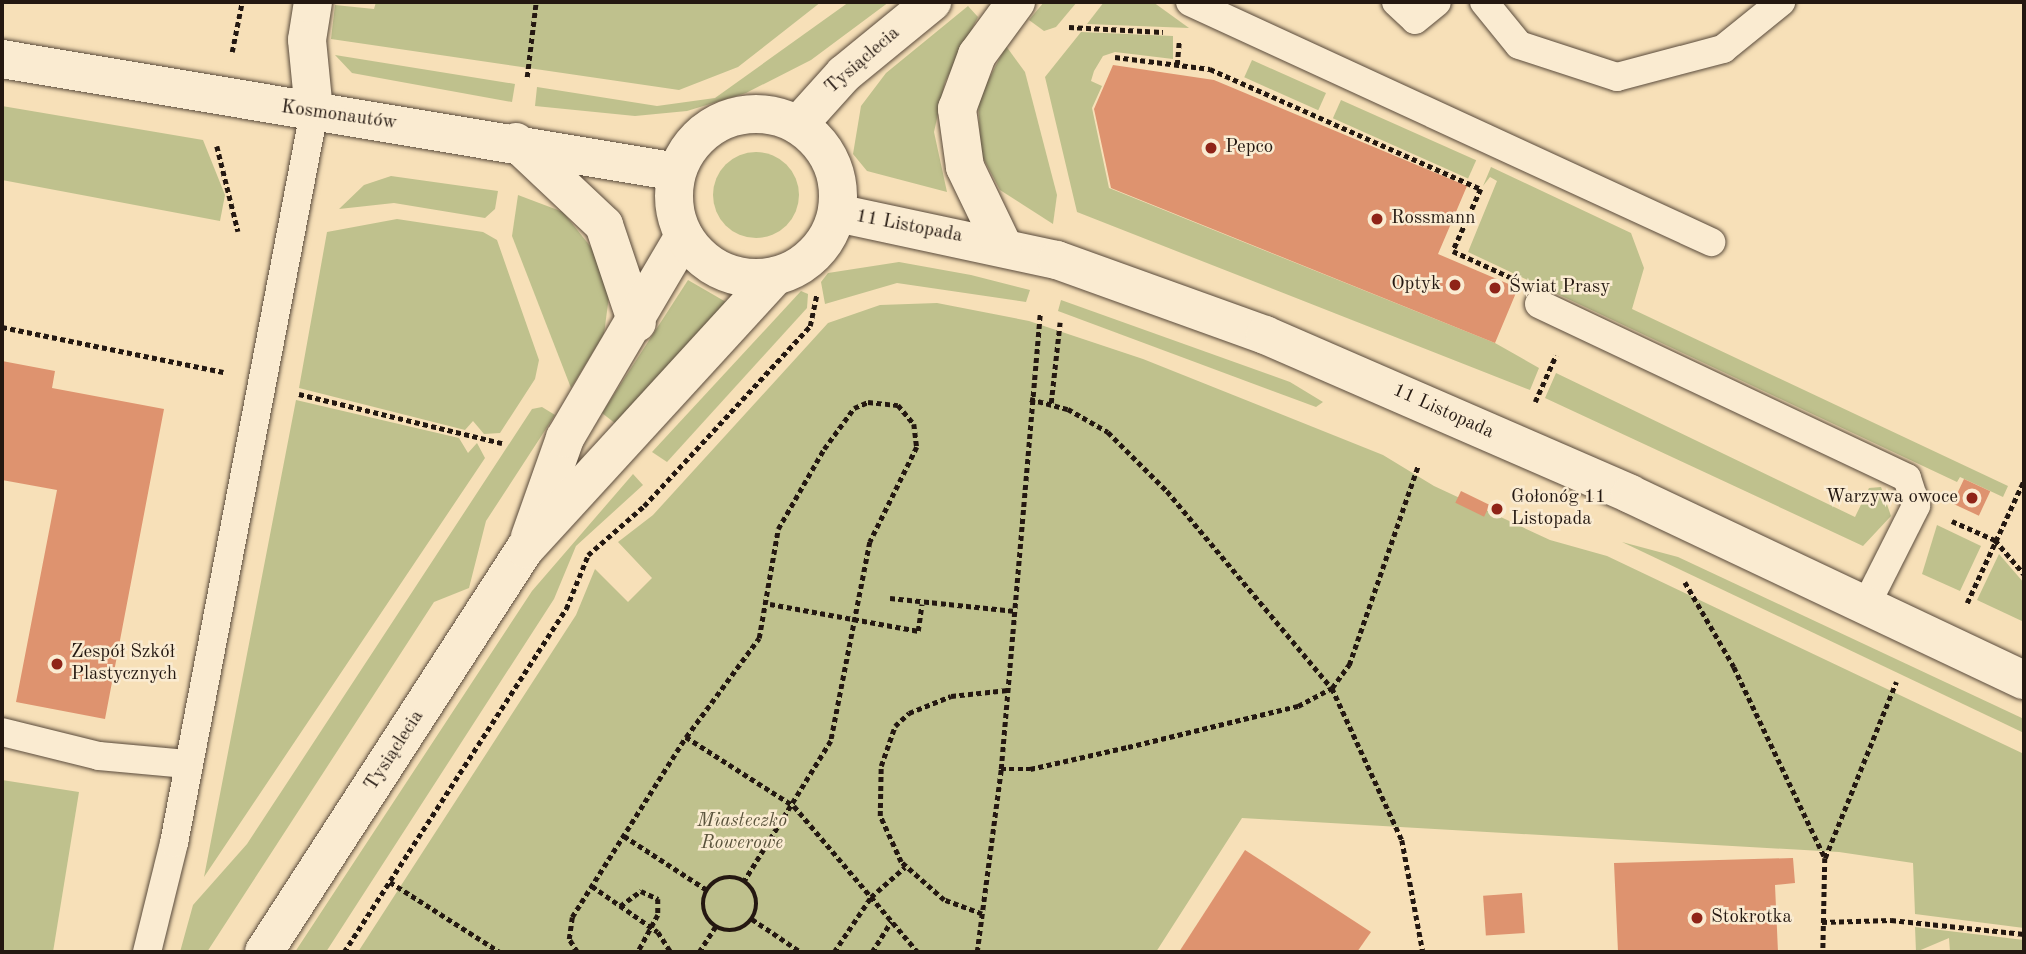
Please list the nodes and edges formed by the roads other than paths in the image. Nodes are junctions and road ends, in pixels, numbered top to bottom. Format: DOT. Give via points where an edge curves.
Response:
graph roads {
  1 [pos="313,2"];
  2 [pos="932,2"];
  3 [pos="1016,2"];
  4 [pos="1190,2"];
  5 [pos="1396,2"];
  6 [pos="1437,2"];
  7 [pos="1484,2"];
  8 [pos="1781,2"];
  9 [pos="2,59"];
  10 [pos="314,113"];
  11 [pos="798,125"];
  12 [pos="516,142"];
  13 [pos="677,172"];
  14 [pos="837,213"];
  15 [pos="684,236"];
  16 [pos="1711,242"];
  17 [pos="1003,246"];
  18 [pos="774,277"];
  19 [pos="1539,304"];
  20 [pos="637,323"];
  21 [pos="525,549"];
  22 [pos="1866,605"];
  23 [pos="2024,680"];
  24 [pos="2,732"];
  25 [pos="187,764"];
  26 [pos="146,952"];
  27 [pos="264,952"];
  1 -- 10 [label="street" via="307,40"];
  2 -- 11 [label="street, Tysiąclecia" via="844,74"];
  3 -- 17 [label="street" via="977,55 957,109 965,167"];
  4 -- 16 [label="lane"];
  5 -- 6 [label="lane" via="1415,20"];
  7 -- 8 [label="lane" via="1519,45 1617,77 1723,49"];
  9 -- 10 [label="street, Kosmonautów"];
  10 -- 12 [label="street, Kosmonautów"];
  10 -- 25 [label="lane"];
  11 -- 13 [label="street" via="770,114 740,115 713,125 691,145"];
  11 -- 14 [label="street" via="823,148 837,179"];
  12 -- 13 [label="street, Kosmonautów"];
  12 -- 20 [label="street" via="604,225"];
  13 -- 15 [label="street" via="676,216"];
  14 -- 17 [label="street, 11 Listopada"];
  14 -- 18 [label="street" via="810,257"];
  15 -- 18 [label="street" via="722,272"];
  15 -- 20 [label="street, Tysiąclecia"];
  17 -- 22 [label="street, 11 Listopada" via="1265,335 1630,494"];
  18 -- 21 [label="street, Tysiąclecia"];
  19 -- 22 [label="lane" via="1907,478 1916,506"];
  20 -- 21 [label="street, Tysiąclecia" via="555,458"];
  21 -- 27 [label="street, Tysiąclecia"];
  22 -- 23 [label="street, 11 Listopada"];
  24 -- 25 [label="lane" via="99,756"];
  25 -- 26 [label="lane"];
}
